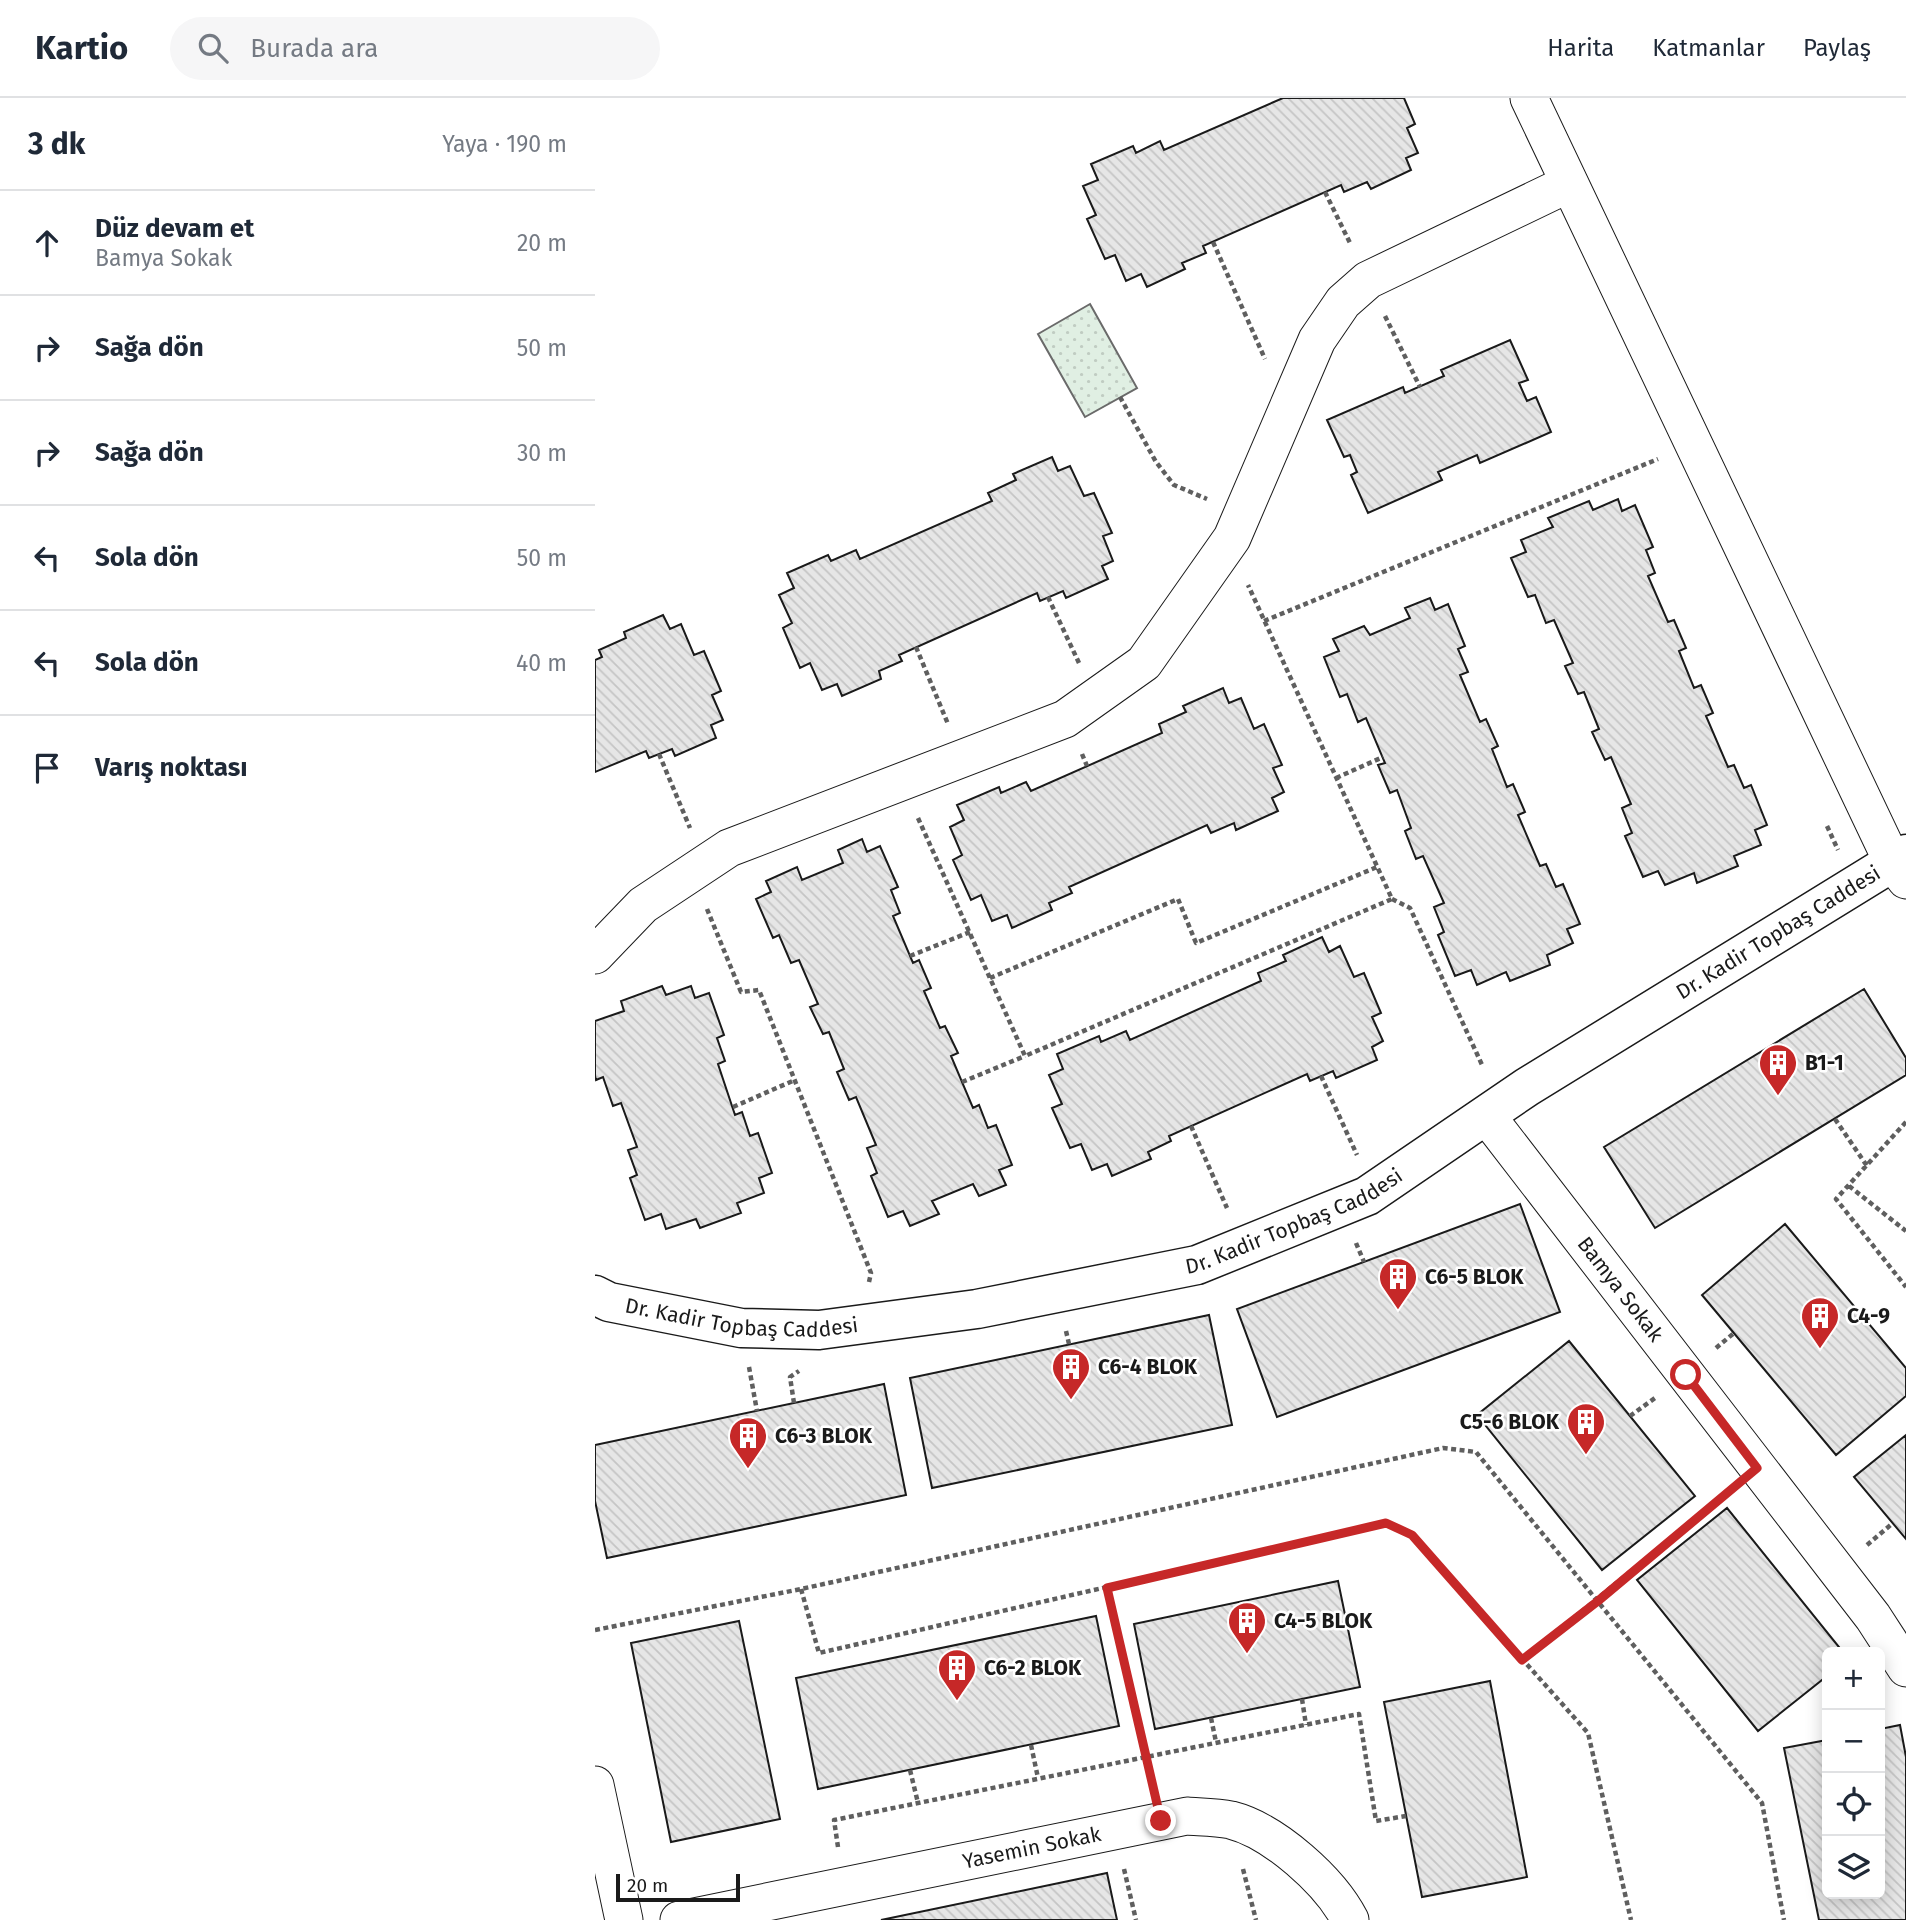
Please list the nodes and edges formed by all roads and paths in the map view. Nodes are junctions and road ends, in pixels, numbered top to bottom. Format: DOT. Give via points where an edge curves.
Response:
graph roads {
  1 [pos="1529,98"];
  2 [pos="1568,184"];
  3 [pos="1213,242"];
  4 [pos="1295,392"];
  5 [pos="1120,397"];
  6 [pos="1694,447"];
  7 [pos="1235,529"];
  8 [pos="1048,597"];
  9 [pos="1264,621"];
  10 [pos="916,647"];
  11 [pos="1096,700"];
  12 [pos="659,754"];
  13 [pos="1383,757"];
  14 [pos="962,759"];
  15 [pos="1336,778"];
  16 [pos="902,782"];
  17 [pos="1901,866"];
  18 [pos="1377,867"];
  19 [pos="699,869"];
  20 [pos="1392,899"];
  21 [pos="970,932"];
  22 [pos="595,955"];
  23 [pos="910,956"];
  24 [pos="990,978"];
  25 [pos="1025,1056"];
  26 [pos="1321,1076"];
  27 [pos="795,1080"];
  28 [pos="961,1082"];
  29 [pos="733,1107"];
  30 [pos="1493,1110"];
  31 [pos="1835,1119"];
  32 [pos="1906,1122"];
  33 [pos="1191,1126"];
  34 [pos="1867,1166"];
  35 [pos="1849,1186"];
  36 [pos="1374,1191"];
  37 [pos="1906,1230"];
  38 [pos="1244,1246"];
  39 [pos="1906,1287"];
  40 [pos="595,1295"];
  41 [pos="863,1324"];
  42 [pos="1757,1468"];
  43 [pos="1107,1588"];
  44 [pos="801,1589"];
  45 [pos="1598,1601"];
  46 [pos="595,1630"];
  47 [pos="1522,1660"];
  48 [pos="1906,1668"];
  49 [pos="1302,1699"];
  50 [pos="1211,1718"];
  51 [pos="1306,1725"];
  52 [pos="1216,1742"];
  53 [pos="1031,1745"];
  54 [pos="1146,1756"];
  55 [pos="909,1770"];
  56 [pos="1038,1778"];
  57 [pos="595,1784"];
  58 [pos="918,1803"];
  59 [pos="1406,1816"];
  60 [pos="1161,1821"];
  61 [pos="1116,1831"];
  62 [pos="844,1886"];
  63 [pos="624,1920"];
  64 [pos="679,1920"];
  65 [pos="1136,1920"];
  66 [pos="1350,1920"];
  67 [pos="1631,1920"];
  68 [pos="1784,1920"];
  1 -- 2 [label="street"];
  2 -- 4 [label="street" via="1368,280 1343,302 1317,340"];
  2 -- 6 [label="street"];
  3 -- 4 [label="path" via="1272,376"];
  4 -- 7 [label="street"];
  5 -- 7 [label="path" via="1174,485"];
  6 -- 9 [label="path"];
  6 -- 17 [label="street"];
  7 -- 9 [label="path"];
  7 -- 11 [label="street" via="1144,663"];
  8 -- 11 [label="path"];
  9 -- 15 [label="path"];
  10 -- 14 [label="path"];
  11 -- 14 [label="street" via="1065,719"];
  12 -- 19 [label="path"];
  13 -- 15 [label="path"];
  14 -- 16 [label="street"];
  15 -- 18 [label="path"];
  16 -- 19 [label="street" via="729,848"];
  16 -- 21 [label="path"];
  17 -- 30 [label="street, Dr. Kadir Topbaş Caddesi" via="1842,891"];
  18 -- 20 [label="path"];
  18 -- 24 [label="path" via="1196,943 1178,899"];
  19 -- 22 [label="street" via="643,905"];
  19 -- 27 [label="path" via="741,992 759,990"];
  20 -- 25 [label="path"];
  20 -- 30 [label="path" via="1410,908"];
  21 -- 23 [label="path"];
  21 -- 24 [label="path"];
  24 -- 25 [label="path"];
  25 -- 28 [label="path"];
  26 -- 36 [label="path"];
  27 -- 29 [label="path"];
  27 -- 41 [label="path" via="871,1273"];
  30 -- 36 [label="street, Dr. Kadir Topbaş Caddesi"];
  30 -- 42 [label="street, Bamya Sokak"];
  31 -- 34 [label="path"];
  32 -- 34 [label="path"];
  33 -- 38 [label="path"];
  34 -- 35 [label="path"];
  35 -- 37 [label="path"];
  35 -- 39 [label="path" via="1836,1199"];
  36 -- 38 [label="street, Dr. Kadir Topbaş Caddesi"];
  38 -- 41 [label="street, Dr. Kadir Topbaş Caddesi" via="1197,1265 977,1309"];
  40 -- 41 [label="street, Dr. Kadir Topbaş Caddesi" via="609,1302 741,1328 819,1330"];
  42 -- 45 [label="path"];
  42 -- 48 [label="street, Bamya Sokak"];
  43 -- 44 [label="path" via="820,1653"];
  43 -- 47 [label="path" via="1386,1523 1412,1535"];
  43 -- 54 [label="path"];
  44 -- 45 [label="path" via="1443,1448 1476,1452"];
  44 -- 46 [label="path"];
  45 -- 47 [label="path"];
  45 -- 68 [label="path" via="1762,1803"];
  47 -- 67 [label="path" via="1588,1733"];
  49 -- 51 [label="path"];
  50 -- 52 [label="path"];
  51 -- 52 [label="path"];
  51 -- 59 [label="path" via="1359,1714 1377,1821"];
  52 -- 54 [label="path"];
  53 -- 56 [label="path"];
  54 -- 56 [label="path"];
  54 -- 60 [label="path"];
  55 -- 58 [label="path"];
  56 -- 58 [label="path"];
  57 -- 63 [label="street"];
  58 -- 62 [label="path" via="834,1820"];
  60 -- 61 [label="street, Yasemin Sokak"];
  60 -- 66 [label="street, Yasemin Sokak" via="1187,1815 1232,1820 1284,1845 1341,1902"];
  61 -- 62 [label="street, Yasemin Sokak"];
  61 -- 65 [label="path"];
  62 -- 64 [label="street, Yasemin Sokak"];
}
